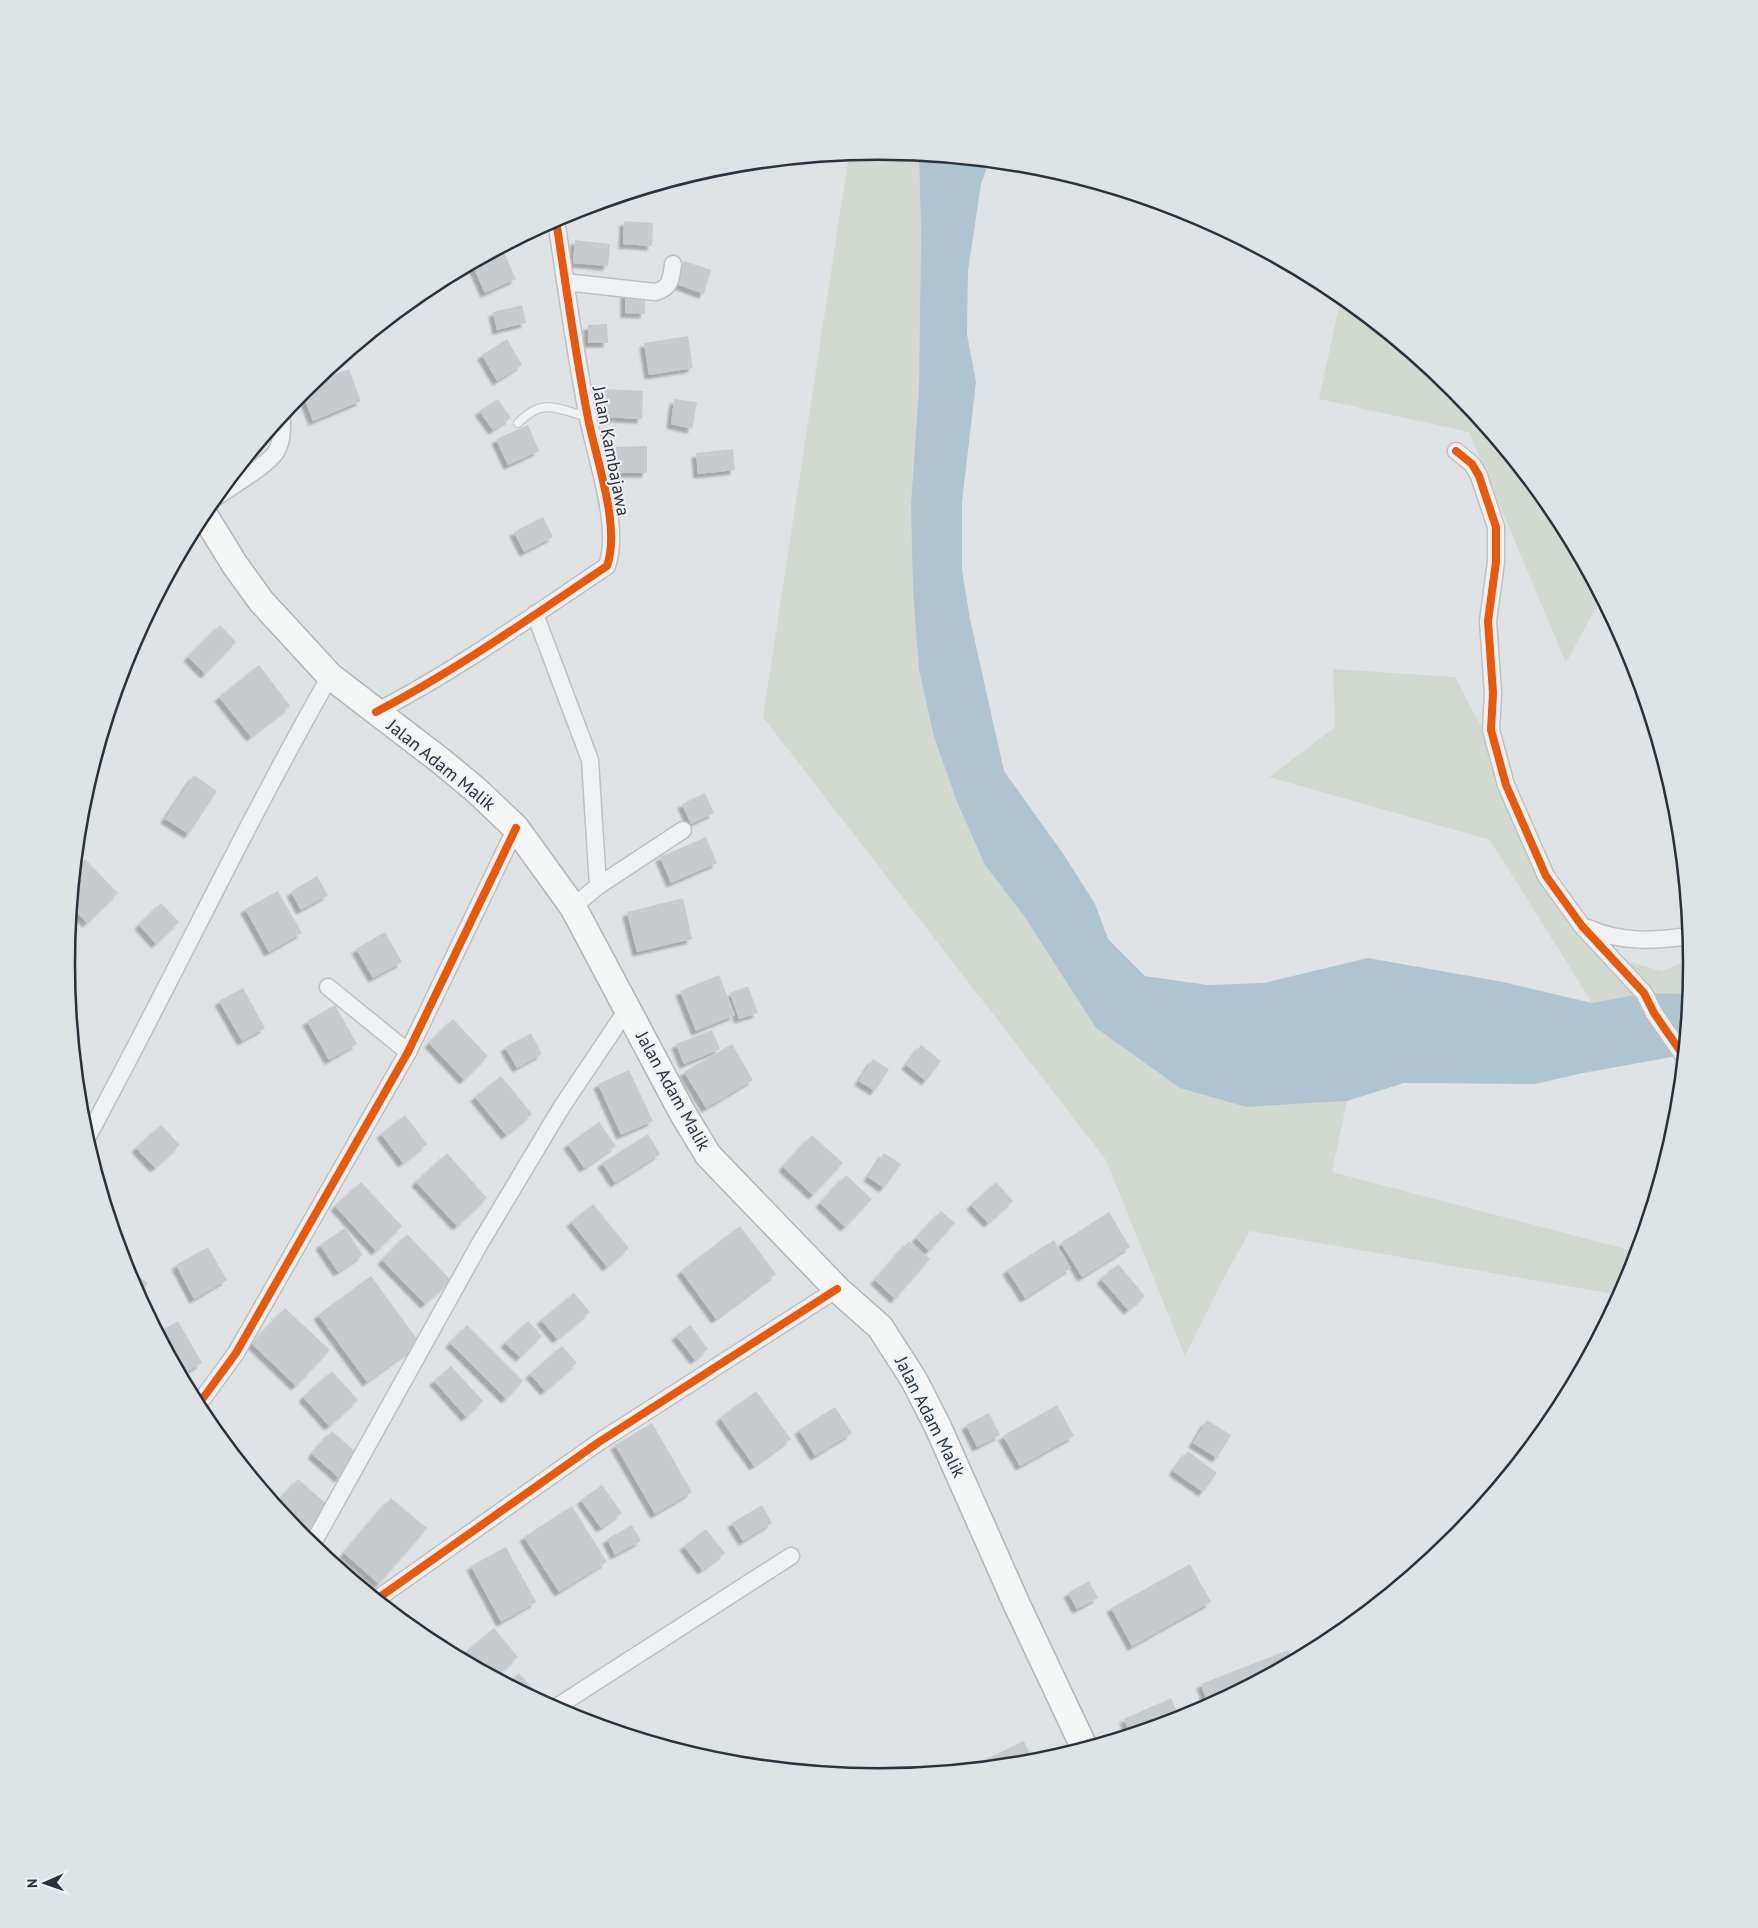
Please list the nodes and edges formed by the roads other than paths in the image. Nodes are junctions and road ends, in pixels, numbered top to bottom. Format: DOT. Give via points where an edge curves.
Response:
graph roads {
  1 [pos="557,227"];
  2 [pos="673,264"];
  3 [pos="566,282"];
  4 [pos="588,418"];
  5 [pos="518,423"];
  6 [pos="282,426"];
  7 [pos="1456,451"];
  8 [pos="234,484"];
  9 [pos="207,521"];
  10 [pos="535,614"];
  11 [pos="330,676"];
  12 [pos="376,712"];
  13 [pos="516,828"];
  14 [pos="683,830"];
  15 [pos="598,886"];
  16 [pos="573,907"];
  17 [pos="1582,926"];
  18 [pos="1682,937"];
  19 [pos="328,987"];
  20 [pos="628,1008"];
  21 [pos="1678,1048"];
  22 [pos="408,1052"];
  23 [pos="92,1129"];
  24 [pos="837,1289"];
  25 [pos="203,1399"];
  26 [pos="316,1538"];
  27 [pos="791,1556"];
  28 [pos="381,1595"];
  29 [pos="563,1703"];
  30 [pos="1082,1742"];
  1 -- 3 [label="street, Jalan Kambajawa"];
  2 -- 3 [label="street" via="670,284 656,292"];
  3 -- 4 [label="street, Jalan Kambajawa"];
  4 -- 5 [label="lane" via="539,406"];
  4 -- 10 [label="street, Jalan Kambajawa" via="604,488 612,539 611,556 607,566"];
  6 -- 8 [label="street" via="276,452"];
  7 -- 17 [label="street" via="1472,464 1479,476 1496,527 1496,562 1488,621 1493,693 1492,739 1506,785 1534,854"];
  9 -- 11 [label="highway, Jalan Adam Malik" via="261,601"];
  10 -- 12 [label="street, Jalan Kambajawa" via="420,689"];
  10 -- 15 [label="street" via="590,760"];
  11 -- 12 [label="highway, Jalan Adam Malik"];
  11 -- 23 [label="street" via="276,770"];
  12 -- 13 [label="highway, Jalan Adam Malik" via="476,790"];
  13 -- 16 [label="highway, Jalan Adam Malik"];
  13 -- 22 [label="street"];
  14 -- 15 [label="street"];
  15 -- 16 [label="street"];
  16 -- 20 [label="highway, Jalan Adam Malik"];
  17 -- 18 [label="street" via="1600,934 1635,940"];
  17 -- 21 [label="street" via="1644,994"];
  19 -- 22 [label="street"];
  20 -- 24 [label="highway, Jalan Adam Malik" via="708,1155"];
  20 -- 26 [label="street" via="561,1108 478,1245"];
  22 -- 25 [label="street" via="236,1353"];
  24 -- 28 [label="street" via="599,1442"];
  24 -- 30 [label="highway, Jalan Adam Malik" via="880,1327 914,1380"];
  27 -- 29 [label="street"];
}
